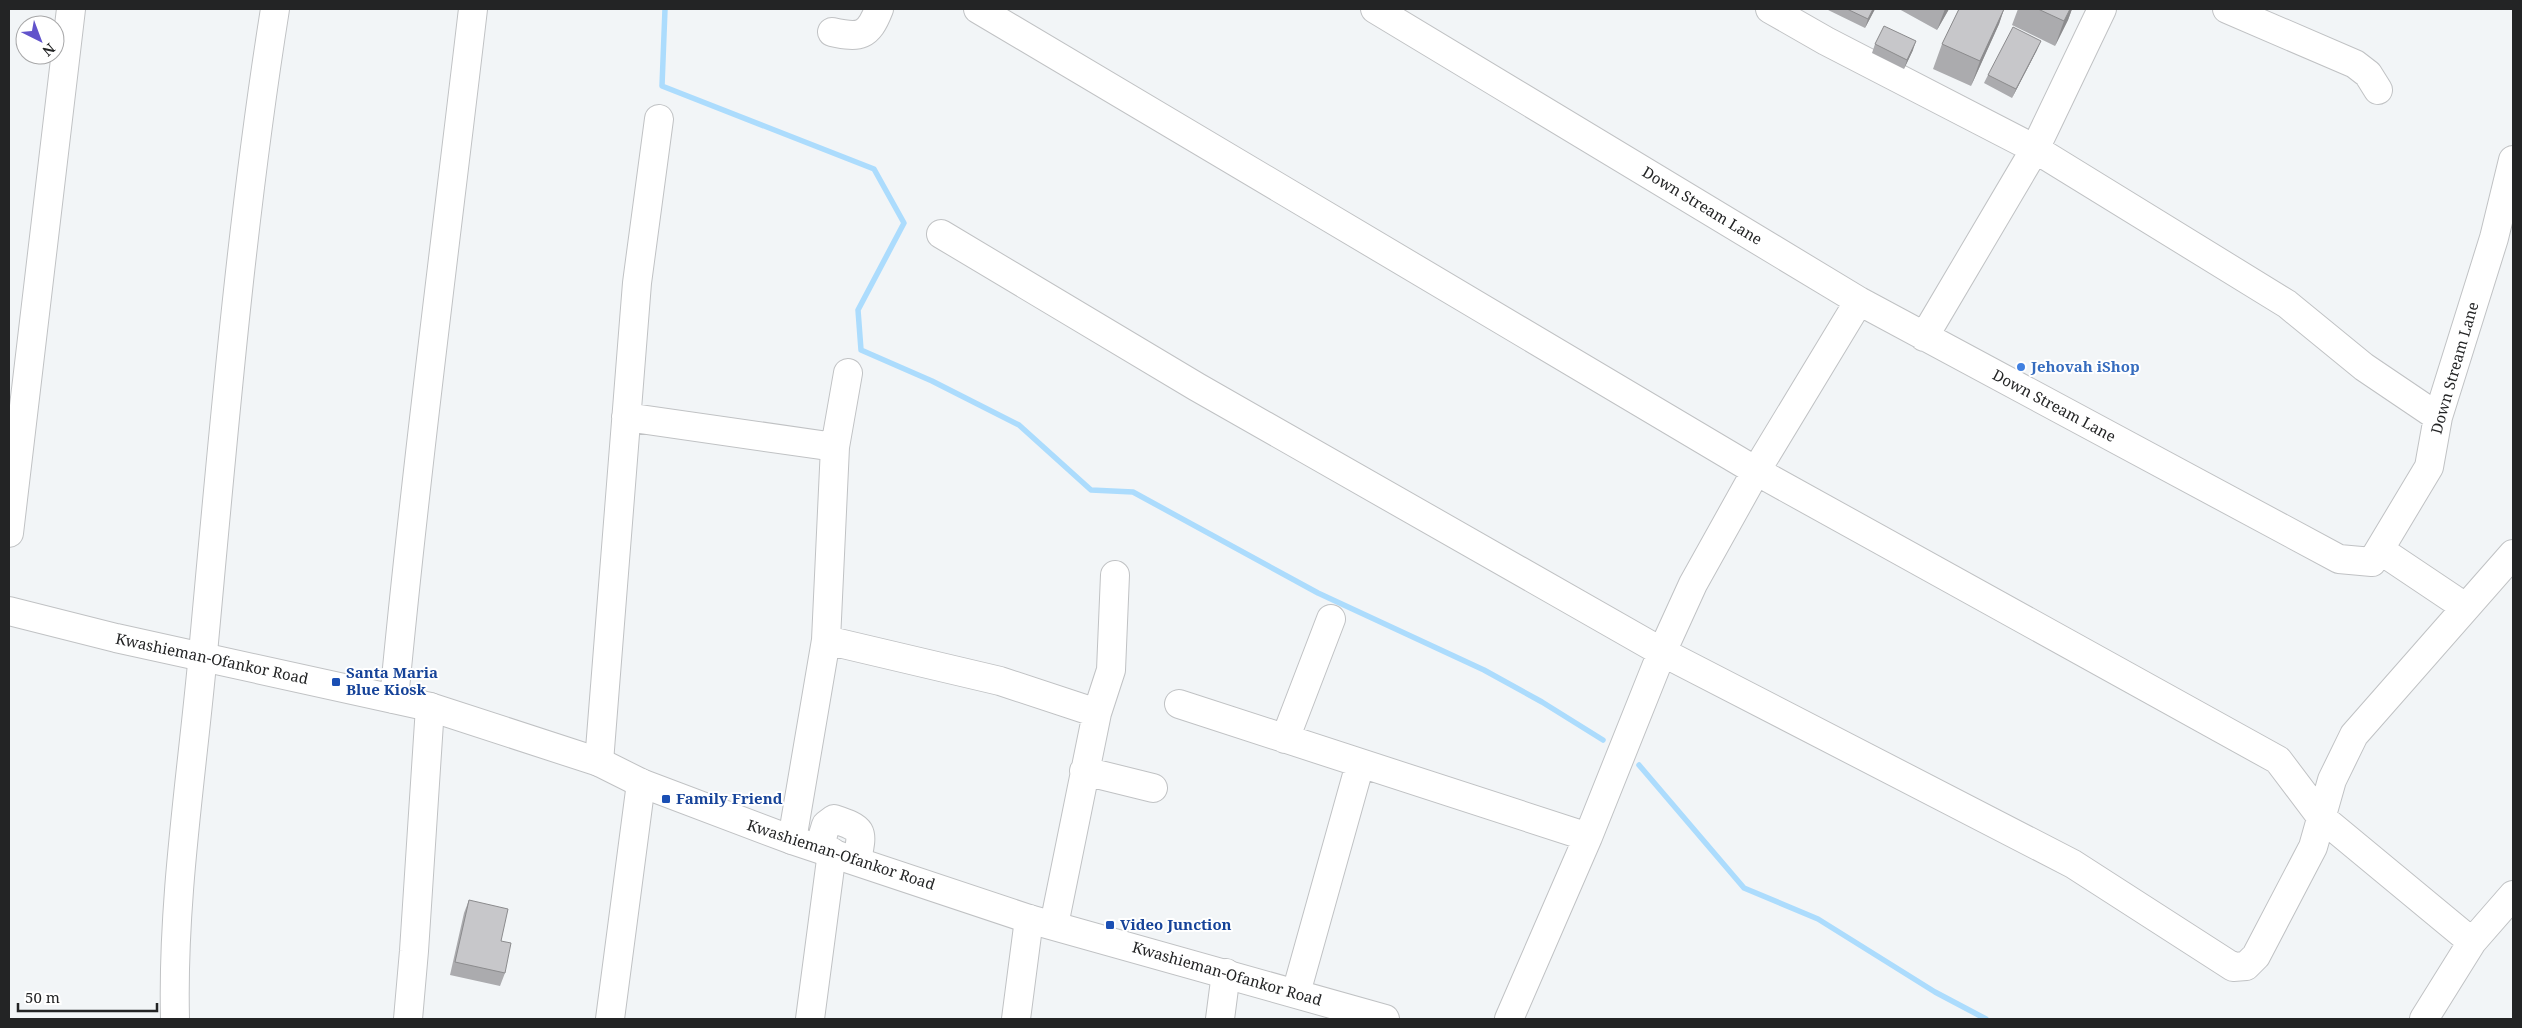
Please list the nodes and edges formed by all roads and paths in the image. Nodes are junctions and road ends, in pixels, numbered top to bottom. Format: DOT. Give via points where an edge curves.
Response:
graph roads {
  1 [pos="71,9"];
  2 [pos="275,9"];
  3 [pos="473,9"];
  4 [pos="879,9"];
  5 [pos="978,9"];
  6 [pos="1375,9"];
  7 [pos="1770,9"];
  8 [pos="2102,9"];
  9 [pos="2227,9"];
  10 [pos="832,32"];
  11 [pos="2378,90"];
  12 [pos="658,119"];
  13 [pos="2035,149"];
  14 [pos="2513,160"];
  15 [pos="941,234"];
  16 [pos="1860,301"];
  17 [pos="1924,337"];
  18 [pos="848,372"];
  19 [pos="626,417"];
  20 [pos="2438,417"];
  21 [pos="835,447"];
  22 [pos="1756,471"];
  23 [pos="9,533"];
  24 [pos="2380,550"];
  25 [pos="2513,554"];
  26 [pos="1115,575"];
  27 [pos="2465,607"];
  28 [pos="9,611"];
  29 [pos="1331,618"];
  30 [pos="826,640"];
  31 [pos="1662,652"];
  32 [pos="203,657"];
  33 [pos="394,699"];
  34 [pos="1179,704"];
  35 [pos="430,707"];
  36 [pos="1097,713"];
  37 [pos="1285,739"];
  38 [pos="599,762"];
  39 [pos="1360,764"];
  40 [pos="1084,771"];
  41 [pos="641,783"];
  42 [pos="1154,788"];
  43 [pos="2321,817"];
  44 [pos="1588,837"];
  45 [pos="792,840"];
  46 [pos="836,854"];
  47 [pos="2513,895"];
  48 [pos="1042,922"];
  49 [pos="2472,942"];
  50 [pos="1226,973"];
  51 [pos="1296,993"];
  52 [pos="175,1019"];
  53 [pos="408,1019"];
  54 [pos="610,1019"];
  55 [pos="810,1019"];
  56 [pos="1016,1019"];
  57 [pos="1220,1019"];
  58 [pos="1385,1019"];
  59 [pos="1509,1019"];
  60 [pos="2424,1019"];
  1 -- 23 [label="street"];
  2 -- 32 [label="street" via="258,116 226,386"];
  3 -- 33 [label="street" via="412,510"];
  4 -- 10 [label="street" via="872,26 862,34 853,37"];
  5 -- 22 [label="street"];
  6 -- 16 [label="street, Down Stream Lane"];
  7 -- 13 [label="street"];
  8 -- 13 [label="street"];
  9 -- 11 [label="street" via="2355,64 2368,74"];
  12 -- 19 [label="street" via="637,283"];
  13 -- 17 [label="street"];
  13 -- 20 [label="street" via="2287,304 2364,367"];
  14 -- 20 [label="street, Down Stream Lane" via="2494,238"];
  15 -- 31 [label="street" via="1197,387"];
  16 -- 17 [label="street, Down Stream Lane"];
  16 -- 22 [label="street"];
  17 -- 24 [label="street, Down Stream Lane" via="2339,559 2372,562"];
  18 -- 21 [label="street"];
  19 -- 21 [label="street"];
  19 -- 38 [label="street"];
  20 -- 24 [label="street, Down Stream Lane" via="2429,468"];
  21 -- 30 [label="street"];
  22 -- 31 [label="street" via="1693,584"];
  22 -- 43 [label="street" via="2278,760"];
  24 -- 27 [label="street"];
  25 -- 27 [label="street"];
  26 -- 36 [label="street" via="1111,670"];
  27 -- 43 [label="street" via="2354,735 2332,780"];
  28 -- 32 [label="street, Kwashieman-Ofankor Road"];
  29 -- 37 [label="street"];
  30 -- 36 [label="street" via="1000,681"];
  30 -- 45 [label="street"];
  31 -- 43 [label="street" via="2073,864 2233,967 2246,966 2256,956 2313,847"];
  31 -- 44 [label="street"];
  32 -- 33 [label="street, Kwashieman-Ofankor Road"];
  32 -- 52 [label="street" via="179,894"];
  33 -- 35 [label="street, Kwashieman-Ofankor Road"];
  34 -- 37 [label="street"];
  35 -- 38 [label="street, Kwashieman-Ofankor Road"];
  35 -- 53 [label="street"];
  36 -- 40 [label="street"];
  37 -- 39 [label="street"];
  38 -- 41 [label="street, Kwashieman-Ofankor Road"];
  39 -- 44 [label="street"];
  39 -- 51 [label="street"];
  40 -- 42 [label="street"];
  40 -- 48 [label="street"];
  41 -- 45 [label="street, Kwashieman-Ofankor Road"];
  41 -- 54 [label="street"];
  43 -- 49 [label="street"];
  44 -- 59 [label="street"];
  45 -- 46 [label="street, Kwashieman-Ofankor Road"];
  46 -- 48 [label="street, Kwashieman-Ofankor Road"];
  46 -- 55 [label="street"];
  47 -- 49 [label="street"];
  48 -- 50 [label="street, Kwashieman-Ofankor Road"];
  48 -- 56 [label="street"];
  49 -- 60 [label="street"];
  50 -- 51 [label="street, Kwashieman-Ofankor Road"];
  50 -- 57 [label="street"];
  51 -- 58 [label="street, Kwashieman-Ofankor Road"];
}
